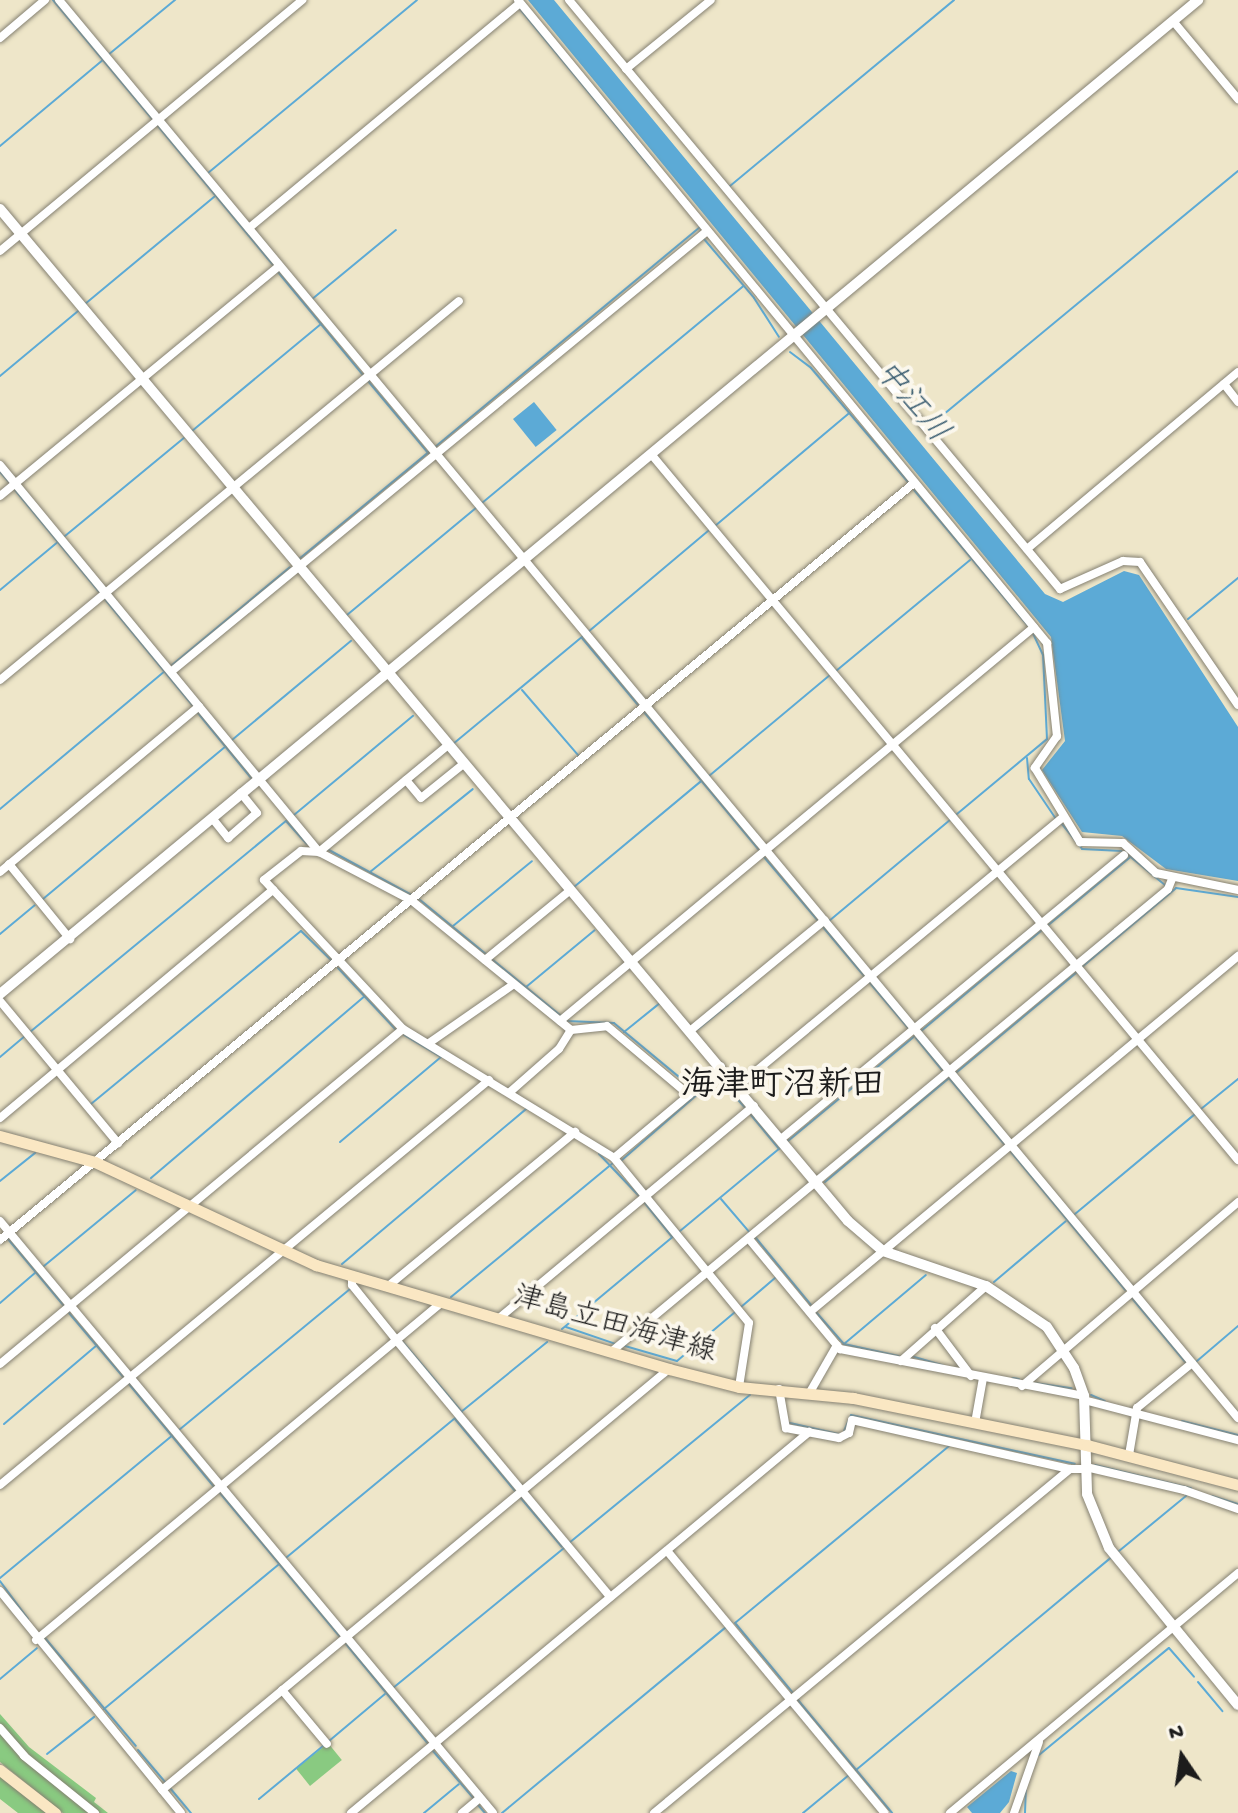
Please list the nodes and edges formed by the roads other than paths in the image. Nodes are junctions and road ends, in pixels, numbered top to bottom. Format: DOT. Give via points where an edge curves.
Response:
graph roads {
  1 [pos="45,0"];
  2 [pos="59,0"];
  3 [pos="302,0"];
  4 [pos="569,0"];
  5 [pos="711,0"];
  6 [pos="1198,0"];
  7 [pos="519,2"];
  8 [pos="1173,21"];
  9 [pos="0,38"];
  10 [pos="626,69"];
  11 [pos="1238,99"];
  12 [pos="158,120"];
  13 [pos="0,209"];
  14 [pos="249,228"];
  15 [pos="706,230"];
  16 [pos="21,234"];
  17 [pos="0,251"];
  18 [pos="279,266"];
  19 [pos="459,301"];
  20 [pos="826,309"];
  21 [pos="793,336"];
  22 [pos="1238,372"];
  23 [pos="370,374"];
  24 [pos="141,380"];
  25 [pos="1224,384"];
  26 [pos="1238,402"];
  27 [pos="435,452"];
  28 [pos="651,454"];
  29 [pos="0,465"];
  30 [pos="15,483"];
  31 [pos="914,483"];
  32 [pos="232,489"];
  33 [pos="0,496"];
  34 [pos="1027,549"];
  35 [pos="524,560"];
  36 [pos="298,568"];
  37 [pos="107,592"];
  38 [pos="772,600"];
  39 [pos="1034,627"];
  40 [pos="172,671"];
  41 [pos="385,672"];
  42 [pos="0,680"];
  43 [pos="645,705"];
  44 [pos="1238,705"];
  45 [pos="199,706"];
  46 [pos="892,745"];
  47 [pos="447,746"];
  48 [pos="462,765"];
  49 [pos="258,779"];
  50 [pos="406,780"];
  51 [pos="241,793"];
  52 [pos="1063,817"];
  53 [pos="212,818"];
  54 [pos="507,819"];
  55 [pos="765,849"];
  56 [pos="319,852"];
  57 [pos="1124,855"];
  58 [pos="9,864"];
  59 [pos="997,871"];
  60 [pos="0,872"];
  61 [pos="1172,879"];
  62 [pos="273,890"];
  63 [pos="1238,890"];
  64 [pos="568,892"];
  65 [pos="411,900"];
  66 [pos="825,920"];
  67 [pos="1043,927"];
  68 [pos="71,939"];
  69 [pos="1238,956"];
  70 [pos="485,960"];
  71 [pos="633,960"];
  72 [pos="338,961"];
  73 [pos="1076,966"];
  74 [pos="871,975"];
  75 [pos="514,984"];
  76 [pos="0,994"];
  77 [pos="0,1001"];
  78 [pos="560,1021"];
  79 [pos="403,1029"];
  80 [pos="571,1030"];
  81 [pos="691,1030"];
  82 [pos="917,1031"];
  83 [pos="1137,1039"];
  84 [pos="429,1043"];
  85 [pos="721,1066"];
  86 [pos="950,1071"];
  87 [pos="59,1072"];
  88 [pos="489,1080"];
  89 [pos="738,1086"];
  90 [pos="510,1092"];
  91 [pos="689,1095"];
  92 [pos="754,1106"];
  93 [pos="0,1118"];
  94 [pos="575,1132"];
  95 [pos="0,1136"];
  96 [pos="784,1142"];
  97 [pos="118,1143"];
  98 [pos="1011,1144"];
  99 [pos="614,1158"];
  100 [pos="1238,1160"];
  101 [pos="95,1162"];
  102 [pos="817,1182"];
  103 [pos="645,1196"];
  104 [pos="1238,1202"];
  105 [pos="190,1206"];
  106 [pos="0,1221"];
  107 [pos="9,1232"];
  108 [pos="749,1239"];
  109 [pos="0,1240"];
  110 [pos="284,1251"];
  111 [pos="883,1251"];
  112 [pos="709,1273"];
  113 [pos="352,1277"];
  114 [pos="986,1286"];
  115 [pos="387,1287"];
  116 [pos="1132,1291"];
  117 [pos="441,1303"];
  118 [pos="70,1305"];
  119 [pos="810,1312"];
  120 [pos="498,1319"];
  121 [pos="935,1328"];
  122 [pos="397,1341"];
  123 [pos="837,1345"];
  124 [pos="1063,1348"];
  125 [pos="611,1352"];
  126 [pos="901,1361"];
  127 [pos="1192,1363"];
  128 [pos="0,1364"];
  129 [pos="669,1369"];
  130 [pos="971,1376"];
  131 [pos="131,1377"];
  132 [pos="983,1378"];
  133 [pos="1022,1386"];
  134 [pos="739,1387"];
  135 [pos="779,1388"];
  136 [pos="810,1392"];
  137 [pos="1084,1398"];
  138 [pos="1136,1416"];
  139 [pos="1238,1418"];
  140 [pos="975,1423"];
  141 [pos="809,1432"];
  142 [pos="1238,1440"];
  143 [pos="1087,1445"];
  144 [pos="1129,1455"];
  145 [pos="1086,1468"];
  146 [pos="1070,1469"];
  147 [pos="0,1485"];
  148 [pos="1238,1485"];
  149 [pos="221,1486"];
  150 [pos="522,1491"];
  151 [pos="1238,1509"];
  152 [pos="668,1552"];
  153 [pos="1238,1573"];
  154 [pos="0,1591"];
  155 [pos="610,1597"];
  156 [pos="1173,1627"];
  157 [pos="346,1637"];
  158 [pos="36,1640"];
  159 [pos="282,1690"];
  160 [pos="791,1699"];
  161 [pos="1238,1705"];
  162 [pos="0,1728"];
  163 [pos="1042,1736"];
  164 [pos="327,1744"];
  165 [pos="436,1744"];
  166 [pos="0,1770"];
  167 [pos="162,1790"];
  168 [pos="480,1798"];
  169 [pos="55,1813"];
  170 [pos="95,1813"];
  171 [pos="181,1813"];
  172 [pos="351,1813"];
  173 [pos="462,1813"];
  174 [pos="493,1813"];
  175 [pos="654,1813"];
  176 [pos="885,1813"];
  177 [pos="950,1813"];
  178 [pos="1014,1813"];
  1 -- 9 [label="street"];
  2 -- 12 [label="street"];
  3 -- 12 [label="street"];
  4 -- 10 [label="street"];
  5 -- 10 [label="street"];
  6 -- 8 [label="street"];
  7 -- 14 [label="street"];
  7 -- 15 [label="street"];
  8 -- 11 [label="street"];
  8 -- 20 [label="street"];
  10 -- 20 [label="street"];
  12 -- 14 [label="street"];
  12 -- 16 [label="street"];
  13 -- 16 [label="street"];
  14 -- 18 [label="street"];
  15 -- 21 [label="street"];
  15 -- 27 [label="street"];
  16 -- 17 [label="street"];
  16 -- 24 [label="street"];
  18 -- 23 [label="street"];
  18 -- 24 [label="street"];
  19 -- 23 [label="street"];
  20 -- 21 [label="street"];
  20 -- 34 [label="street"];
  21 -- 28 [label="street"];
  21 -- 31 [label="street"];
  22 -- 25 [label="street"];
  23 -- 27 [label="street"];
  23 -- 32 [label="street"];
  24 -- 30 [label="street"];
  24 -- 32 [label="street"];
  25 -- 26 [label="street"];
  25 -- 34 [label="street"];
  27 -- 35 [label="street"];
  27 -- 36 [label="street"];
  28 -- 35 [label="street"];
  28 -- 38 [label="street"];
  29 -- 30 [label="street"];
  30 -- 33 [label="street"];
  30 -- 37 [label="street"];
  31 -- 38 [label="street"];
  31 -- 39 [label="street"];
  32 -- 36 [label="street"];
  32 -- 37 [label="street"];
  34 -- 44 [label="street" via="1060,589 1123,561 1140,562"];
  35 -- 41 [label="street"];
  35 -- 43 [label="street"];
  36 -- 40 [label="street"];
  36 -- 41 [label="street"];
  37 -- 40 [label="street"];
  37 -- 42 [label="street"];
  38 -- 43 [label="street"];
  38 -- 46 [label="street"];
  39 -- 46 [label="street"];
  39 -- 52 [label="street" via="1050,649 1057,736 1035,768"];
  40 -- 45 [label="street"];
  41 -- 47 [label="street"];
  41 -- 49 [label="street"];
  43 -- 54 [label="street"];
  43 -- 55 [label="street"];
  45 -- 49 [label="street"];
  45 -- 58 [label="street"];
  46 -- 55 [label="street"];
  46 -- 59 [label="street"];
  47 -- 48 [label="street"];
  47 -- 50 [label="street"];
  48 -- 50 [label="street" via="421,798"];
  48 -- 54 [label="street"];
  49 -- 51 [label="street"];
  49 -- 56 [label="street"];
  50 -- 56 [label="street"];
  51 -- 53 [label="street"];
  51 -- 53 [label="street" via="257,813 228,838"];
  52 -- 59 [label="street"];
  52 -- 61 [label="street" via="1080,842 1123,843 1156,873"];
  53 -- 68 [label="street"];
  54 -- 64 [label="street"];
  54 -- 65 [label="street"];
  55 -- 66 [label="street"];
  55 -- 71 [label="street"];
  56 -- 62 [label="street" via="301,851 264,880"];
  56 -- 65 [label="street"];
  57 -- 67 [label="street"];
  58 -- 60 [label="street"];
  58 -- 68 [label="street"];
  59 -- 67 [label="street"];
  59 -- 74 [label="street"];
  61 -- 63 [label="street"];
  61 -- 73 [label="street" via="1168,889"];
  62 -- 72 [label="street"];
  62 -- 87 [label="street"];
  64 -- 70 [label="street"];
  64 -- 71 [label="street"];
  65 -- 70 [label="street"];
  65 -- 72 [label="street"];
  66 -- 74 [label="street"];
  66 -- 81 [label="street"];
  67 -- 73 [label="street"];
  67 -- 82 [label="street"];
  68 -- 76 [label="street"];
  69 -- 83 [label="street"];
  70 -- 75 [label="street"];
  71 -- 78 [label="street"];
  71 -- 81 [label="street"];
  72 -- 79 [label="street"];
  72 -- 97 [label="street"];
  73 -- 83 [label="street"];
  73 -- 86 [label="street"];
  74 -- 82 [label="street"];
  74 -- 89 [label="street"];
  75 -- 78 [label="street"];
  75 -- 84 [label="street"];
  77 -- 87 [label="street"];
  78 -- 80 [label="street"];
  79 -- 84 [label="street"];
  79 -- 105 [label="street"];
  80 -- 90 [label="street" via="559,1049"];
  80 -- 91 [label="street" via="607,1026"];
  81 -- 85 [label="street"];
  82 -- 86 [label="street"];
  82 -- 96 [label="street"];
  83 -- 98 [label="street"];
  83 -- 100 [label="street"];
  84 -- 88 [label="street"];
  85 -- 89 [label="street"];
  85 -- 91 [label="street"];
  86 -- 98 [label="street"];
  86 -- 102 [label="street"];
  87 -- 93 [label="street"];
  87 -- 97 [label="street"];
  88 -- 90 [label="street"];
  88 -- 110 [label="street"];
  89 -- 92 [label="street"];
  90 -- 94 [label="street"];
  91 -- 99 [label="street"];
  92 -- 96 [label="street"];
  92 -- 103 [label="street"];
  94 -- 99 [label="street"];
  94 -- 115 [label="street"];
  95 -- 101 [label="main road, 津島立田海津線"];
  96 -- 102 [label="street"];
  97 -- 101 [label="street"];
  98 -- 111 [label="street"];
  98 -- 116 [label="street"];
  99 -- 103 [label="street"];
  101 -- 105 [label="main road, 津島立田海津線"];
  101 -- 107 [label="street"];
  102 -- 108 [label="street"];
  102 -- 111 [label="street" via="848,1221"];
  103 -- 112 [label="street"];
  103 -- 120 [label="street"];
  104 -- 116 [label="street"];
  105 -- 110 [label="main road, 津島立田海津線"];
  105 -- 118 [label="street"];
  106 -- 107 [label="street"];
  107 -- 109 [label="street"];
  107 -- 118 [label="street"];
  108 -- 112 [label="street"];
  108 -- 119 [label="street"];
  110 -- 113 [label="main road, 津島立田海津線"];
  110 -- 131 [label="street"];
  111 -- 114 [label="street"];
  111 -- 119 [label="street"];
  112 -- 125 [label="street"];
  112 -- 134 [label="street" via="752,1329"];
  113 -- 115 [label="main road, 津島立田海津線"];
  113 -- 122 [label="street" via="352,1285"];
  114 -- 121 [label="street"];
  114 -- 124 [label="street" via="1024,1308"];
  115 -- 117 [label="main road, 津島立田海津線"];
  116 -- 124 [label="street"];
  116 -- 127 [label="street"];
  117 -- 120 [label="main road, 津島立田海津線"];
  117 -- 122 [label="street"];
  118 -- 128 [label="street"];
  118 -- 131 [label="street"];
  119 -- 123 [label="street"];
  120 -- 125 [label="main road, 津島立田海津線"];
  121 -- 126 [label="street"];
  121 -- 130 [label="street"];
  122 -- 149 [label="street"];
  122 -- 150 [label="street"];
  123 -- 126 [label="street"];
  123 -- 136 [label="street"];
  124 -- 133 [label="street"];
  124 -- 137 [label="street"];
  125 -- 129 [label="main road, 津島立田海津線"];
  126 -- 130 [label="street"];
  127 -- 138 [label="street" via="1137,1408"];
  127 -- 139 [label="street"];
  129 -- 134 [label="main road, 津島立田海津線"];
  129 -- 150 [label="street"];
  130 -- 132 [label="street"];
  131 -- 147 [label="street"];
  131 -- 149 [label="street"];
  132 -- 133 [label="street"];
  132 -- 140 [label="street"];
  133 -- 137 [label="street"];
  134 -- 135 [label="main road, 津島立田海津線"];
  135 -- 136 [label="main road, 津島立田海津線"];
  135 -- 141 [label="street" via="786,1428"];
  136 -- 140 [label="main road, 津島立田海津線"];
  137 -- 138 [label="street"];
  137 -- 143 [label="street"];
  138 -- 142 [label="street"];
  138 -- 144 [label="street"];
  140 -- 143 [label="main road, 津島立田海津線"];
  141 -- 146 [label="street" via="839,1438 849,1433 852,1420"];
  141 -- 152 [label="street"];
  143 -- 144 [label="main road, 津島立田海津線"];
  143 -- 145 [label="street"];
  144 -- 148 [label="main road, 津島立田海津線"];
  145 -- 146 [label="street"];
  145 -- 151 [label="street" via="1184,1490"];
  145 -- 156 [label="street" via="1087,1494 1109,1548"];
  146 -- 160 [label="street"];
  149 -- 157 [label="street"];
  149 -- 158 [label="street"];
  150 -- 155 [label="street"];
  150 -- 157 [label="street"];
  152 -- 155 [label="street"];
  152 -- 160 [label="street"];
  153 -- 156 [label="street"];
  154 -- 158 [label="street"];
  155 -- 165 [label="street"];
  156 -- 161 [label="street"];
  156 -- 163 [label="street"];
  157 -- 159 [label="street"];
  157 -- 165 [label="street"];
  158 -- 167 [label="street"];
  159 -- 164 [label="street"];
  159 -- 167 [label="street"];
  160 -- 175 [label="street"];
  160 -- 176 [label="street"];
  162 -- 170 [label="street" via="24,1756"];
  163 -- 177 [label="street"];
  163 -- 178 [label="street"];
  165 -- 168 [label="street"];
  165 -- 172 [label="street"];
  166 -- 169 [label="main road"];
  167 -- 171 [label="street"];
  168 -- 173 [label="street"];
  168 -- 174 [label="street"];
}
